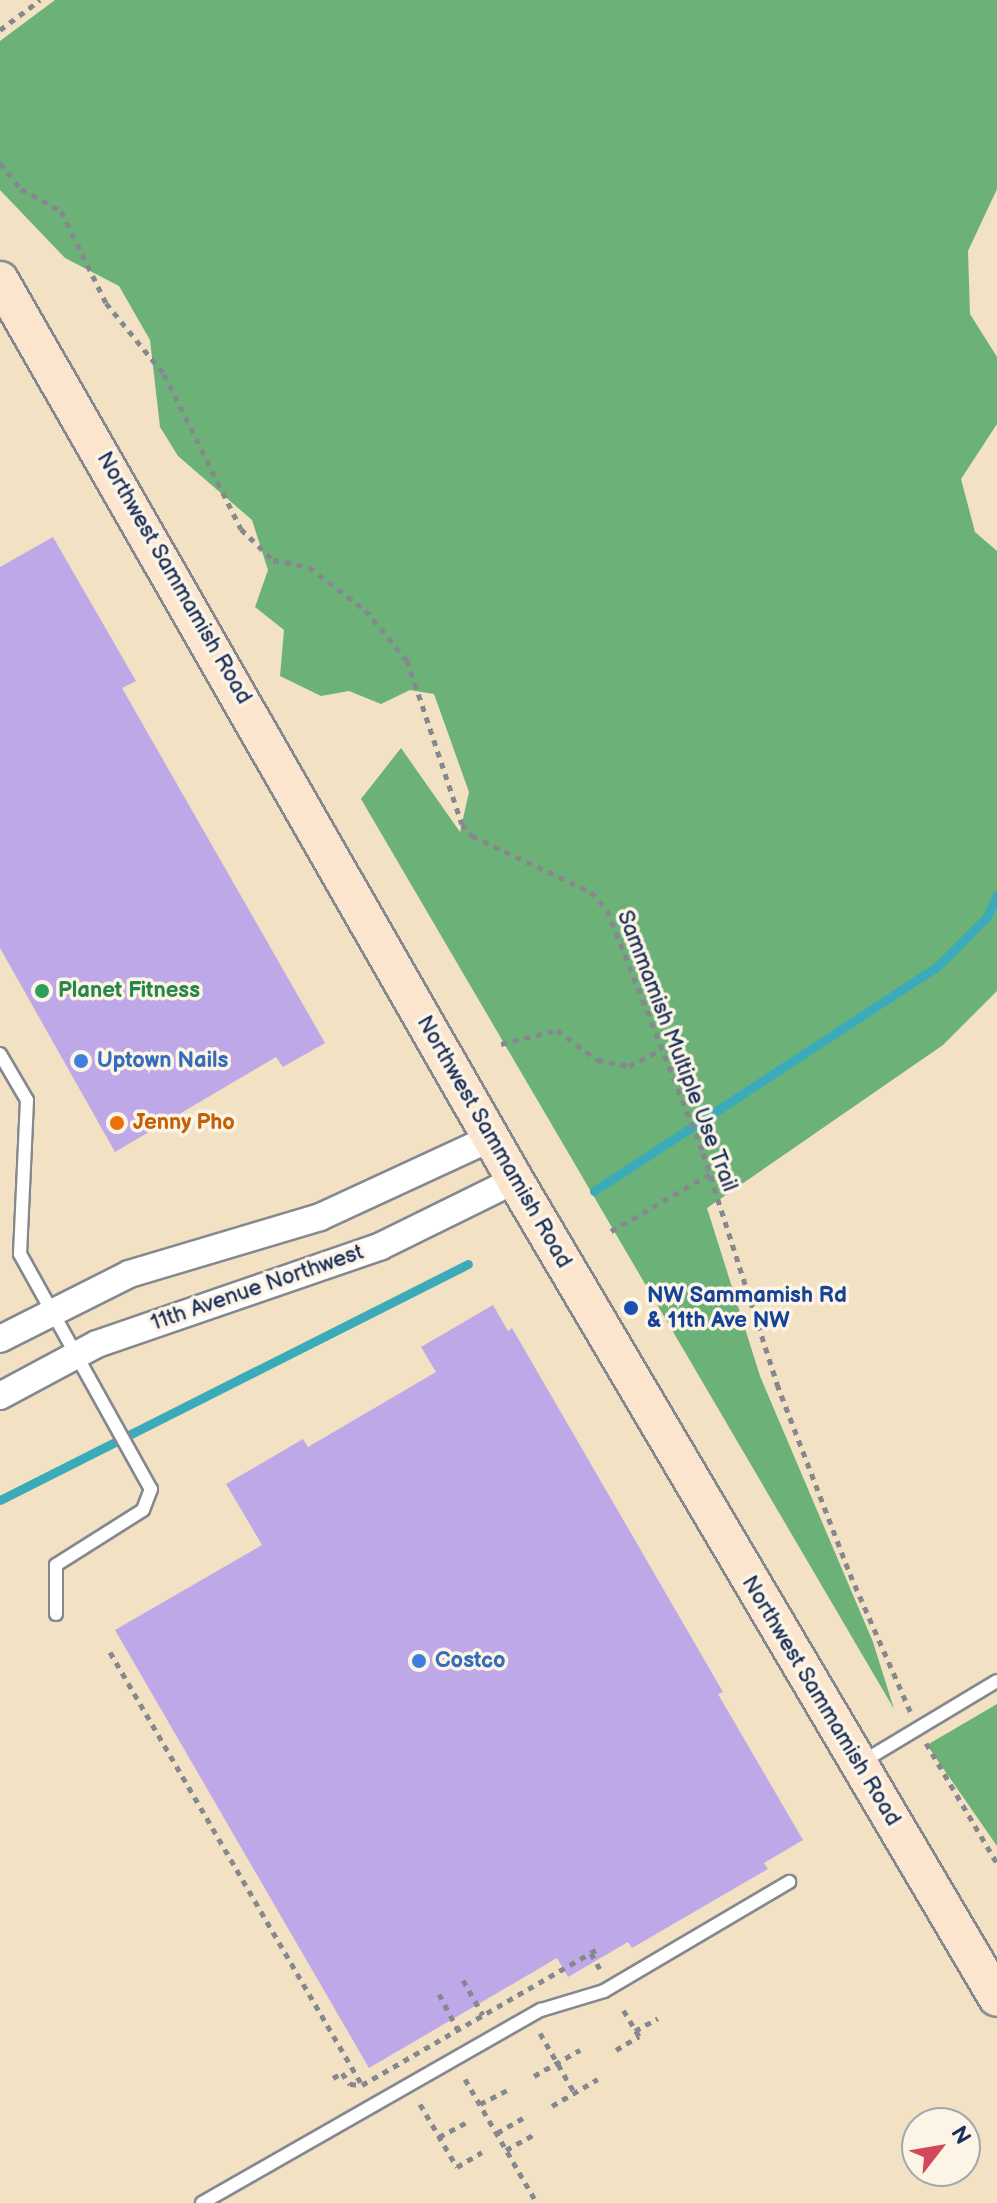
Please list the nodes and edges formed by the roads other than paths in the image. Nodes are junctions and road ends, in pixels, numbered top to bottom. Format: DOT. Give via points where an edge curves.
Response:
graph roads {
  1 [pos="2,286"];
  2 [pos="0,1054"];
  3 [pos="491,1138"];
  4 [pos="515,1180"];
  5 [pos="49,1311"];
  6 [pos="0,1339"];
  7 [pos="74,1354"];
  8 [pos="0,1396"];
  9 [pos="56,1614"];
  10 [pos="997,1681"];
  11 [pos="859,1764"];
  12 [pos="789,1882"];
  13 [pos="997,1998"];
  14 [pos="202,2203"];
  1 -- 3 [label="main road, Northwest Sammamish Road"];
  2 -- 5 [label="lane" via="27,1100 20,1254"];
  3 -- 4 [label="main road, Northwest Sammamish Road"];
  3 -- 5 [label="street" via="365,1199 129,1274"];
  4 -- 7 [label="street, 11th Avenue Northwest" via="381,1246"];
  4 -- 11 [label="main road, Northwest Sammamish Road"];
  5 -- 6 [label="street"];
  5 -- 7 [label="lane"];
  7 -- 8 [label="street, 11th Avenue Northwest"];
  7 -- 9 [label="lane" via="150,1484 151,1497 143,1510 56,1565"];
  10 -- 11 [label="lane"];
  11 -- 13 [label="main road, Northwest Sammamish Road"];
  12 -- 14 [label="lane" via="604,1991 541,2010"];
}
